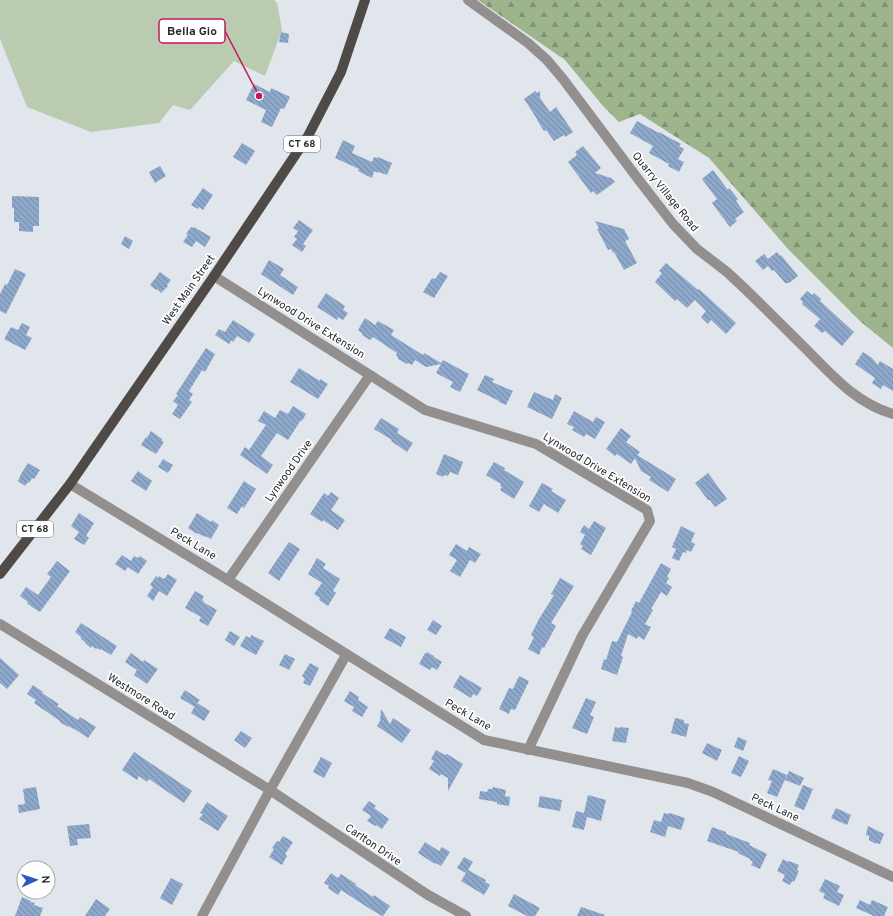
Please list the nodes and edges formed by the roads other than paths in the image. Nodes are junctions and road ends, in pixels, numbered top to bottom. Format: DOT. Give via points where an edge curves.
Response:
graph roads {
  1 [pos="365,0"];
  2 [pos="468,0"];
  3 [pos="214,276"];
  4 [pos="370,375"];
  5 [pos="893,414"];
  6 [pos="70,484"];
  7 [pos="0,574"];
  8 [pos="228,580"];
  9 [pos="0,624"];
  10 [pos="346,655"];
  11 [pos="528,750"];
  12 [pos="270,790"];
  13 [pos="893,877"];
  14 [pos="202,916"];
  15 [pos="466,916"];
  1 -- 3 [label="main road, West Main Street / CT 68" via="342,72 308,136"];
  2 -- 5 [label="street, Quarry Village Road" via="528,43 547,60 638,179 697,249 744,287 841,384 866,403"];
  3 -- 4 [label="street, Lynwood Drive Extension"];
  3 -- 6 [label="main road, West Main Street / CT 68"];
  4 -- 8 [label="street, Lynwood Drive"];
  4 -- 11 [label="street, Lynwood Drive Extension" via="425,410 536,444 647,510 650,521 582,636"];
  6 -- 7 [label="main road, West Main Street / CT 68"];
  6 -- 8 [label="street, Peck Lane"];
  8 -- 10 [label="street, Peck Lane"];
  9 -- 12 [label="street, Westmore Road"];
  10 -- 11 [label="street, Peck Lane" via="484,740"];
  10 -- 12 [label="street"];
  11 -- 13 [label="street, Peck Lane" via="688,783 713,792"];
  12 -- 14 [label="street"];
  12 -- 15 [label="street, Carlton Drive" via="428,895"];
}
